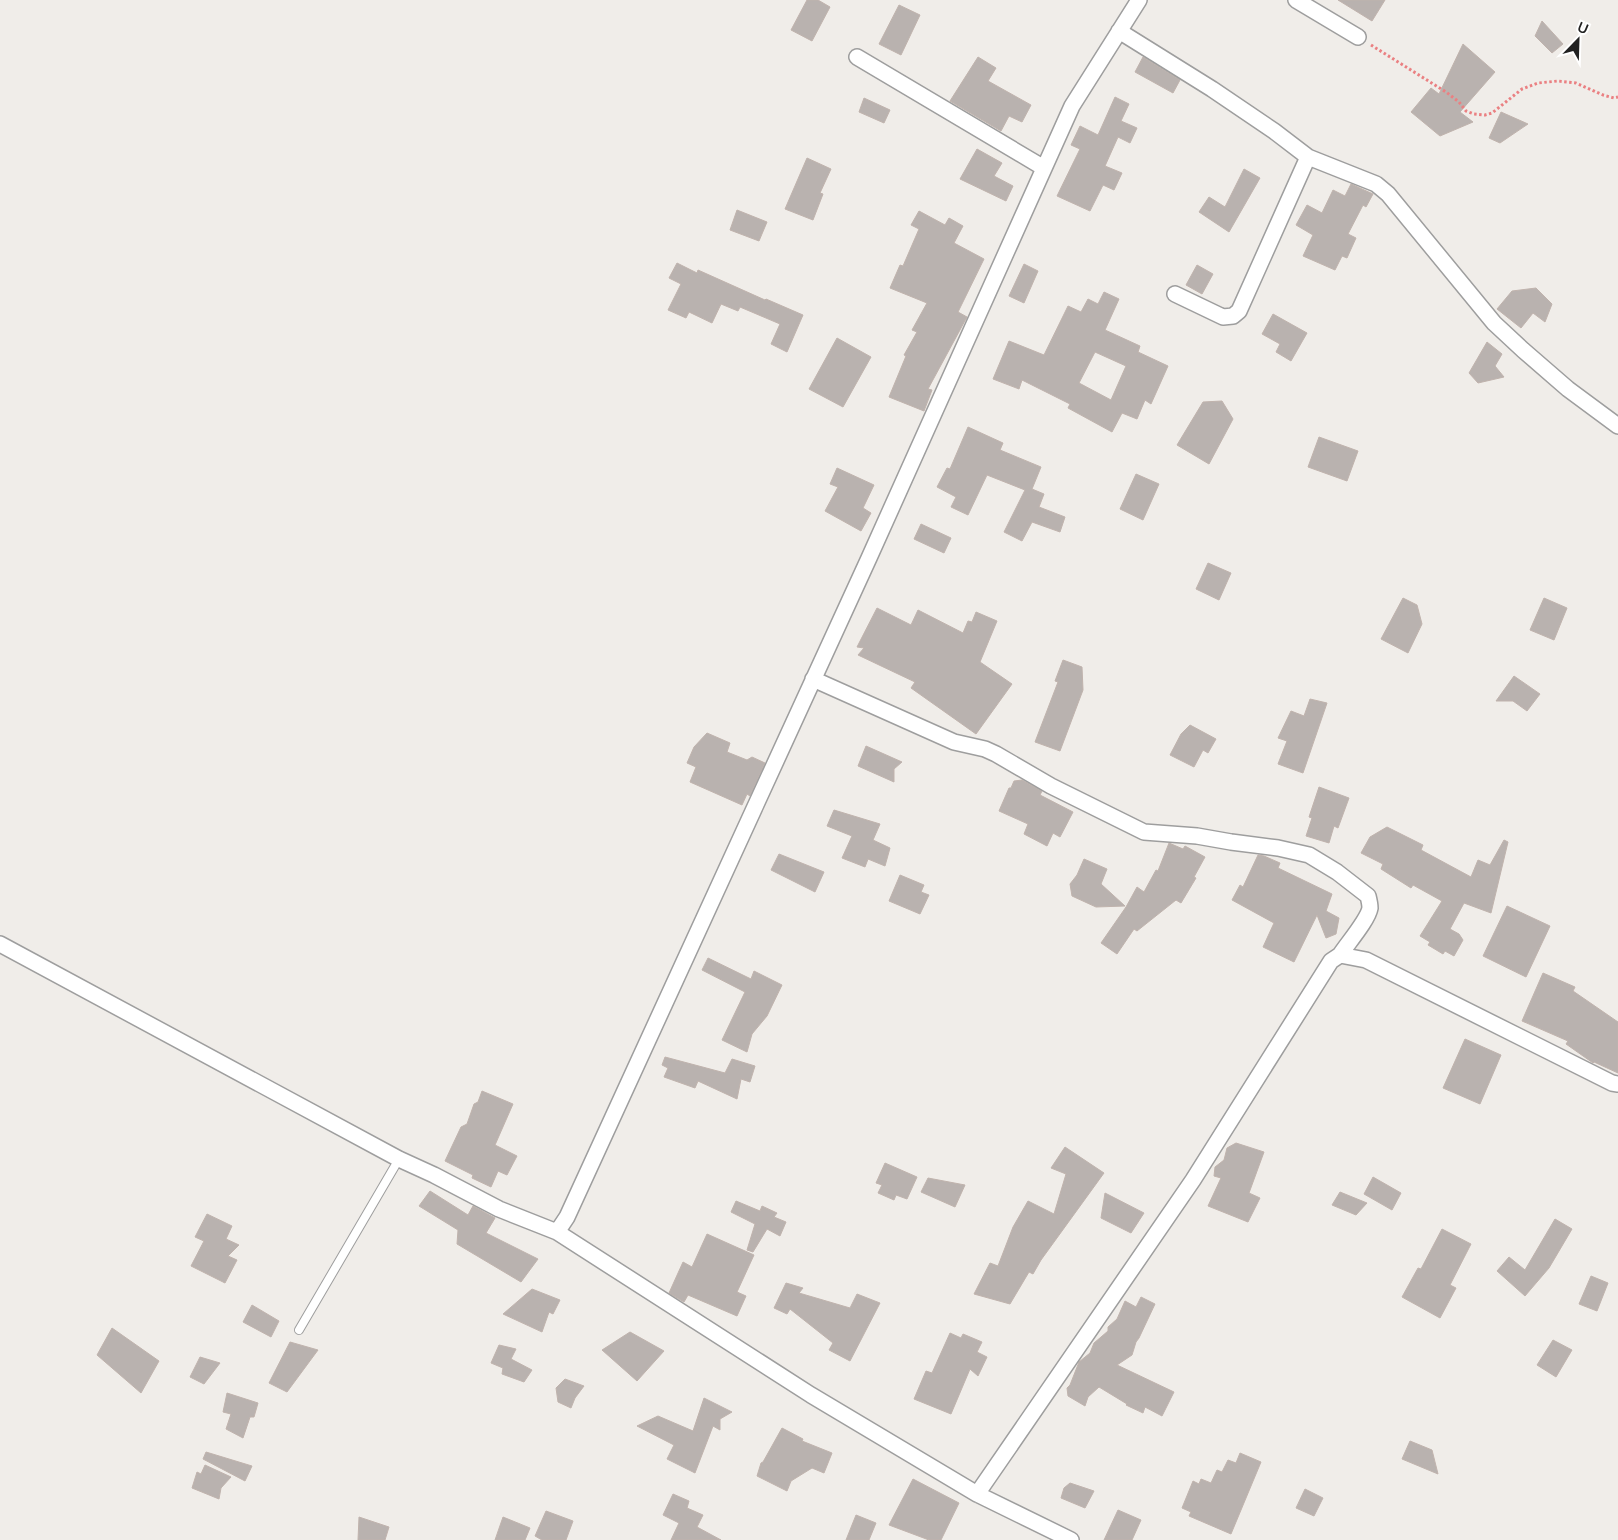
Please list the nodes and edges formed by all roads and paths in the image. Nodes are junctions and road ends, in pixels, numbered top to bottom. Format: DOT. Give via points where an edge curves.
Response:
graph roads {
  1 [pos="1139,0"];
  2 [pos="1296,0"];
  3 [pos="1119,31"];
  4 [pos="1358,36"];
  5 [pos="857,58"];
  6 [pos="1618,97"];
  7 [pos="1308,157"];
  8 [pos="1044,168"];
  9 [pos="1175,294"];
  10 [pos="1618,426"];
  11 [pos="813,678"];
  12 [pos="0,944"];
  13 [pos="1340,955"];
  14 [pos="1618,1084"];
  15 [pos="399,1159"];
  16 [pos="556,1232"];
  17 [pos="299,1330"];
  18 [pos="977,1494"];
  19 [pos="1071,1540"];
  1 -- 3 [label="street"];
  2 -- 4 [label="street"];
  3 -- 7 [label="street" via="1212,89"];
  3 -- 8 [label="street" via="1072,106"];
  4 -- 6 [label="path" via="1446,92 1466,111 1474,114 1492,113 1522,89 1538,83 1558,81 1576,84 1603,95"];
  5 -- 8 [label="street"];
  7 -- 9 [label="street" via="1239,311 1233,316 1223,317"];
  7 -- 10 [label="street" via="1376,184 1388,194 1494,323 1568,389"];
  8 -- 11 [label="street"];
  11 -- 13 [label="street" via="954,742 996,754 1051,786 1144,832 1197,836 1309,855 1368,896 1370,908 1367,916"];
  11 -- 16 [label="street" via="567,1218"];
  12 -- 15 [label="street"];
  13 -- 14 [label="street" via="1366,960"];
  13 -- 18 [label="street" via="1331,961 1193,1180"];
  15 -- 16 [label="street"];
  15 -- 17 [label="lane"];
  16 -- 18 [label="street" via="811,1395"];
  18 -- 19 [label="street"];
}
